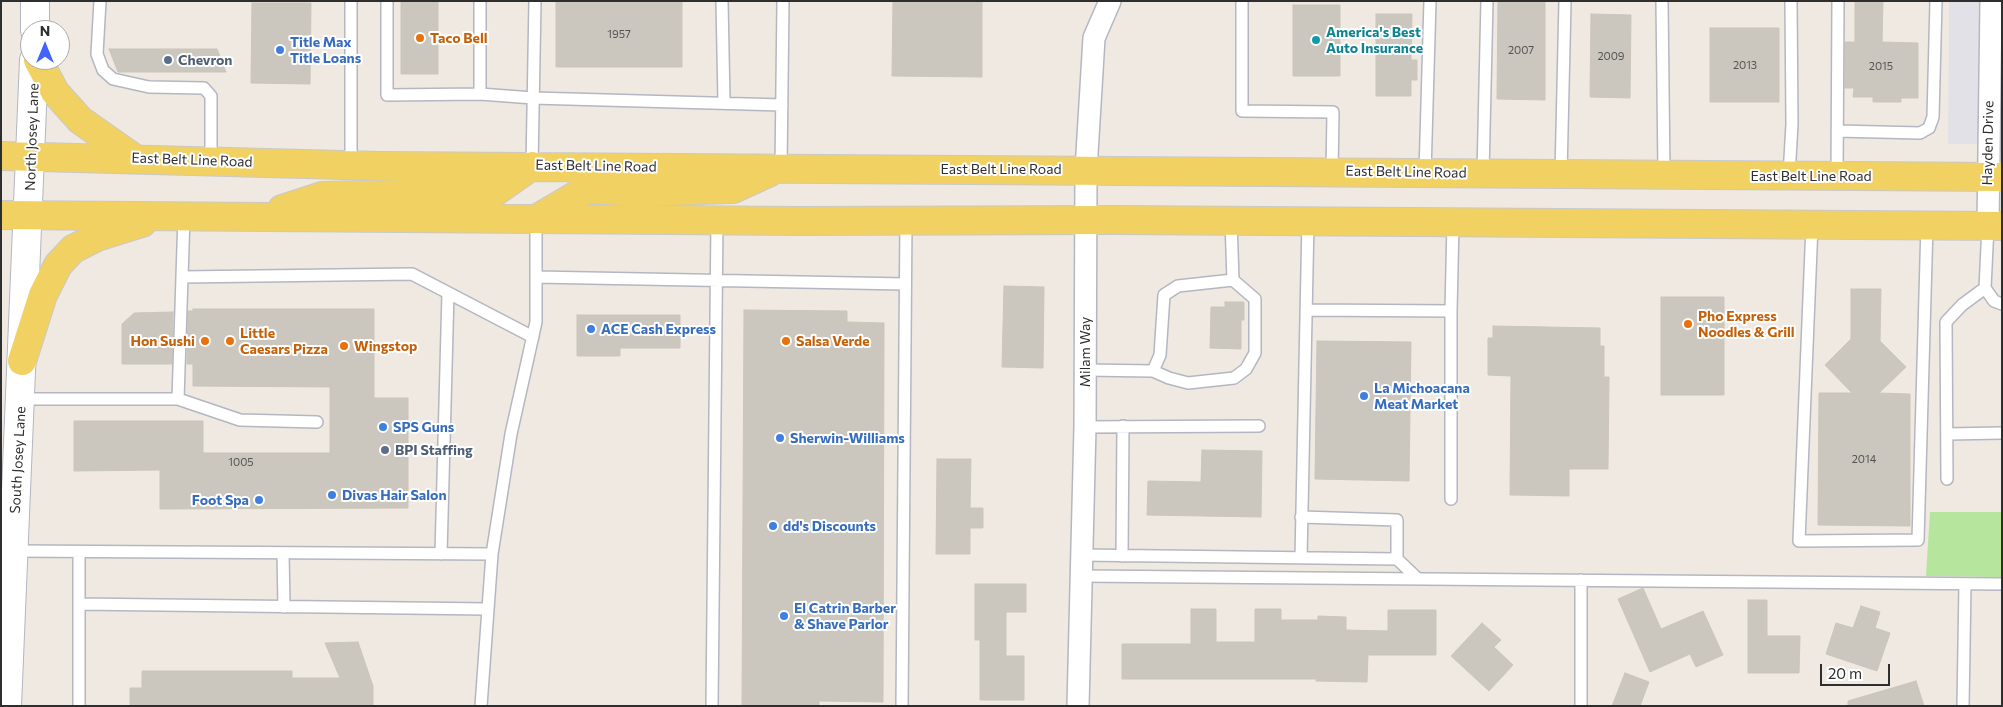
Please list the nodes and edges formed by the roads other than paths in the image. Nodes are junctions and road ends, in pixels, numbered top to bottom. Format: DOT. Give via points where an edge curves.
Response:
graph roads {
  1 [pos="35,1"];
  2 [pos="100,1"];
  3 [pos="351,1"];
  4 [pos="387,1"];
  5 [pos="480,1"];
  6 [pos="535,1"];
  7 [pos="722,1"];
  8 [pos="783,1"];
  9 [pos="1110,1"];
  10 [pos="1242,1"];
  11 [pos="1430,1"];
  12 [pos="1487,1"];
  13 [pos="1565,1"];
  14 [pos="1662,1"];
  15 [pos="1791,1"];
  16 [pos="1838,1"];
  17 [pos="1936,1"];
  18 [pos="1991,1"];
  19 [pos="35,20"];
  20 [pos="36,70"];
  21 [pos="42,70"];
  22 [pos="480,94"];
  23 [pos="533,98"];
  24 [pos="724,102"];
  25 [pos="782,105"];
  26 [pos="1837,130"];
  27 [pos="1,156"];
  28 [pos="32,157"];
  29 [pos="134,158"];
  30 [pos="210,161"];
  31 [pos="351,165"];
  32 [pos="532,166"];
  33 [pos="781,168"];
  34 [pos="1086,170"];
  35 [pos="1332,172"];
  36 [pos="1425,172"];
  37 [pos="1483,173"];
  38 [pos="1561,174"];
  39 [pos="1664,175"];
  40 [pos="1789,176"];
  41 [pos="1837,176"];
  42 [pos="1995,177"];
  43 [pos="1,214"];
  44 [pos="29,214"];
  45 [pos="174,216"];
  46 [pos="256,216"];
  47 [pos="536,219"];
  48 [pos="1085,220"];
  49 [pos="717,221"];
  50 [pos="906,221"];
  51 [pos="1231,221"];
  52 [pos="1308,222"];
  53 [pos="1453,223"];
  54 [pos="1812,225"];
  55 [pos="1927,225"];
  56 [pos="1995,226"];
  57 [pos="182,277"];
  58 [pos="536,277"];
  59 [pos="717,279"];
  60 [pos="1233,280"];
  61 [pos="906,284"];
  62 [pos="1985,288"];
  63 [pos="448,293"];
  64 [pos="2002,304"];
  65 [pos="1306,310"];
  66 [pos="1452,310"];
  67 [pos="533,337"];
  68 [pos="22,361"];
  69 [pos="1085,370"];
  70 [pos="1153,371"];
  71 [pos="21,399"];
  72 [pos="178,399"];
  73 [pos="318,422"];
  74 [pos="1122,426"];
  75 [pos="1259,426"];
  76 [pos="1086,427"];
  77 [pos="2002,433"];
  78 [pos="1947,434"];
  79 [pos="1947,479"];
  80 [pos="1451,499"];
  81 [pos="1301,517"];
  82 [pos="14,552"];
  83 [pos="79,552"];
  84 [pos="283,553"];
  85 [pos="441,554"];
  86 [pos="492,554"];
  87 [pos="1122,556"];
  88 [pos="1301,558"];
  89 [pos="1397,559"];
  90 [pos="1081,566"];
  91 [pos="1418,579"];
  92 [pos="1581,580"];
  93 [pos="1965,584"];
  94 [pos="2002,584"];
  95 [pos="79,604"];
  96 [pos="284,607"];
  97 [pos="488,609"];
  98 [pos="7,706"];
  99 [pos="79,706"];
  100 [pos="481,706"];
  101 [pos="712,706"];
  102 [pos="902,706"];
  103 [pos="1078,706"];
  104 [pos="1581,706"];
  105 [pos="1963,706"];
  1 -- 19 [label="main road"];
  2 -- 30 [label="lane" via="98,54 103,70 113,79 149,87 204,88 211,96"];
  3 -- 31 [label="lane"];
  4 -- 22 [label="lane" via="387,95"];
  5 -- 22 [label="lane"];
  6 -- 23 [label="lane"];
  7 -- 24 [label="lane"];
  8 -- 25 [label="lane"];
  9 -- 34 [label="street, Milam Way" via="1094,38"];
  10 -- 35 [label="lane" via="1242,111 1333,112"];
  11 -- 36 [label="lane"];
  12 -- 37 [label="lane"];
  13 -- 38 [label="lane"];
  14 -- 39 [label="lane"];
  15 -- 40 [label="lane"];
  16 -- 26 [label="lane"];
  17 -- 26 [label="lane" via="1933,117 1929,128 1920,133"];
  18 -- 42 [label="street, Hayden Drive"];
  20 -- 28 [label="main road, North Josey Lane"];
  21 -- 29 [label="main road" via="54,92 80,120"];
  22 -- 23 [label="lane"];
  23 -- 24 [label="lane"];
  23 -- 32 [label="lane"];
  24 -- 25 [label="lane"];
  25 -- 33 [label="lane"];
  26 -- 41 [label="lane"];
  27 -- 28 [label="main road, East Belt Line Road"];
  28 -- 29 [label="main road, East Belt Line Road"];
  28 -- 44 [label="main road, North Josey Lane"];
  29 -- 30 [label="main road, East Belt Line Road"];
  30 -- 31 [label="main road, East Belt Line Road"];
  31 -- 32 [label="main road, East Belt Line Road"];
  32 -- 33 [label="main road, East Belt Line Road"];
  32 -- 46 [label="main road" via="495,192 322,196"];
  33 -- 34 [label="main road, East Belt Line Road"];
  33 -- 47 [label="main road" via="732,189 587,190"];
  34 -- 35 [label="main road, East Belt Line Road"];
  34 -- 48 [label="street, Milam Way"];
  35 -- 36 [label="main road, East Belt Line Road"];
  36 -- 37 [label="main road, East Belt Line Road"];
  37 -- 38 [label="main road, East Belt Line Road"];
  38 -- 39 [label="main road, East Belt Line Road"];
  39 -- 40 [label="main road, East Belt Line Road"];
  40 -- 41 [label="main road, East Belt Line Road"];
  41 -- 42 [label="main road, East Belt Line Road"];
  42 -- 56 [label="street, Hayden Drive"];
  43 -- 44 [label="main road"];
  44 -- 45 [label="main road"];
  44 -- 68 [label="main road, South Josey Lane"];
  45 -- 46 [label="main road"];
  45 -- 57 [label="lane"];
  45 -- 68 [label="main road" via="97,237 70,252 58,265 43,295"];
  46 -- 47 [label="main road"];
  47 -- 49 [label="main road"];
  47 -- 58 [label="lane"];
  48 -- 50 [label="main road"];
  48 -- 51 [label="main road"];
  48 -- 69 [label="street, Milam Way"];
  49 -- 50 [label="main road"];
  49 -- 59 [label="lane"];
  50 -- 61 [label="lane"];
  51 -- 52 [label="main road"];
  51 -- 60 [label="lane"];
  52 -- 53 [label="main road"];
  52 -- 65 [label="lane"];
  53 -- 54 [label="main road"];
  53 -- 66 [label="lane"];
  54 -- 55 [label="main road"];
  54 -- 55 [label="lane" via="1799,541 1918,540"];
  55 -- 56 [label="main road"];
  56 -- 62 [label="lane"];
  57 -- 63 [label="lane" via="412,274"];
  57 -- 72 [label="lane"];
  58 -- 59 [label="lane"];
  58 -- 67 [label="lane"];
  59 -- 61 [label="lane"];
  59 -- 101 [label="lane"];
  60 -- 70 [label="lane" via="1178,286 1164,295 1160,355"];
  60 -- 70 [label="lane" via="1255,299 1255,353 1246,369 1234,378 1188,383"];
  61 -- 102 [label="lane"];
  62 -- 64 [label="lane" via="1994,300"];
  62 -- 78 [label="lane" via="1946,322"];
  63 -- 67 [label="lane"];
  63 -- 85 [label="lane"];
  65 -- 66 [label="lane"];
  65 -- 81 [label="lane"];
  66 -- 80 [label="lane"];
  67 -- 86 [label="lane" via="511,434"];
  68 -- 71 [label="main road, South Josey Lane"];
  69 -- 70 [label="lane"];
  69 -- 76 [label="street, Milam Way"];
  71 -- 72 [label="lane"];
  71 -- 82 [label="main road, South Josey Lane"];
  72 -- 73 [label="lane" via="240,420"];
  74 -- 75 [label="lane"];
  74 -- 76 [label="lane"];
  74 -- 87 [label="lane"];
  76 -- 90 [label="street, Milam Way"];
  77 -- 78 [label="lane"];
  78 -- 79 [label="lane"];
  81 -- 88 [label="lane"];
  81 -- 89 [label="lane" via="1397,520"];
  82 -- 83 [label="lane"];
  82 -- 98 [label="main road, South Josey Lane"];
  83 -- 84 [label="lane"];
  83 -- 95 [label="lane"];
  84 -- 85 [label="lane"];
  84 -- 96 [label="lane"];
  85 -- 86 [label="lane"];
  86 -- 97 [label="lane"];
  87 -- 88 [label="lane"];
  87 -- 90 [label="lane"];
  88 -- 89 [label="lane"];
  89 -- 91 [label="lane"];
  90 -- 91 [label="lane"];
  90 -- 103 [label="street, Milam Way"];
  91 -- 92 [label="lane"];
  92 -- 93 [label="lane"];
  92 -- 104 [label="lane"];
  93 -- 94 [label="lane"];
  93 -- 105 [label="lane"];
  95 -- 96 [label="lane"];
  95 -- 99 [label="lane"];
  96 -- 97 [label="lane"];
  97 -- 100 [label="lane"];
}
